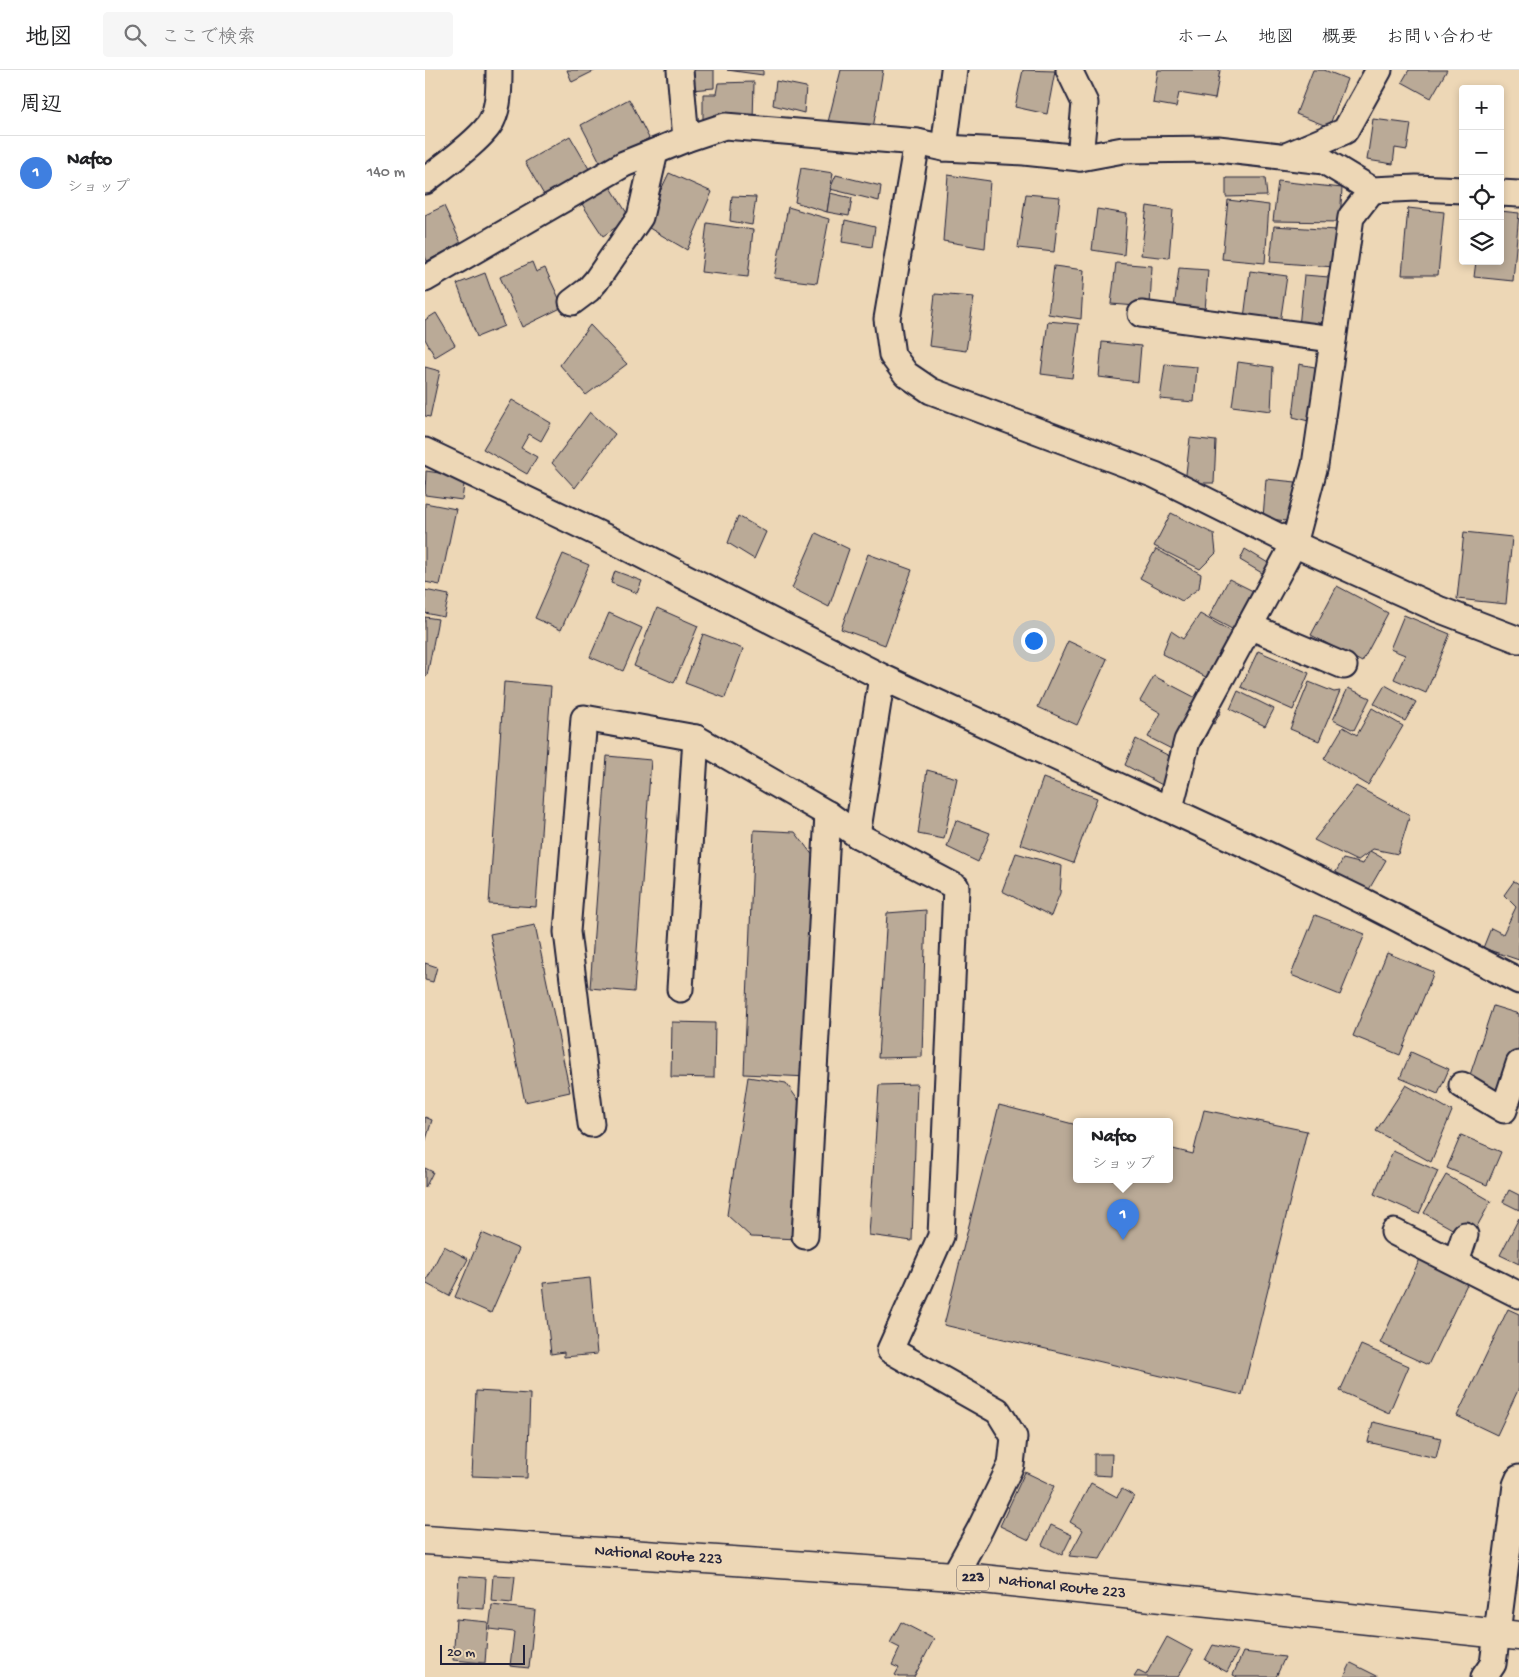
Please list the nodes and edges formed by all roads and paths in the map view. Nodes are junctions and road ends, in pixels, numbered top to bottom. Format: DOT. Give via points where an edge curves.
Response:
graph roads {
  1 [pos="499,70"];
  2 [pos="954,70"];
  3 [pos="1069,70"];
  4 [pos="1379,70"];
  5 [pos="673,71"];
  6 [pos="686,139"];
  7 [pos="917,142"];
  8 [pos="944,148"];
  9 [pos="655,152"];
  10 [pos="1286,156"];
  11 [pos="1080,158"];
  12 [pos="425,181"];
  13 [pos="1372,190"];
  14 [pos="1459,190"];
  15 [pos="1504,193"];
  16 [pos="1519,194"];
  17 [pos="425,279"];
  18 [pos="571,302"];
  19 [pos="1141,314"];
  20 [pos="1333,339"];
  21 [pos="425,451"];
  22 [pos="1294,544"];
  23 [pos="1249,626"];
  24 [pos="1519,640"];
  25 [pos="1344,666"];
  26 [pos="882,677"];
  27 [pos="696,738"];
  28 [pos="1170,808"];
  29 [pos="828,814"];
  30 [pos="857,835"];
  31 [pos="1519,981"];
  32 [pos="680,989"];
  33 [pos="1519,1064"];
  34 [pos="1462,1085"];
  35 [pos="591,1124"];
  36 [pos="1394,1232"];
  37 [pos="1465,1235"];
  38 [pos="805,1236"];
  39 [pos="1456,1262"];
  40 [pos="1519,1295"];
  41 [pos="1519,1478"];
  42 [pos="425,1540"];
  43 [pos="954,1576"];
  44 [pos="1509,1635"];
  45 [pos="1485,1677"];
  1 -- 12 [label="street" via="497,102 489,126"];
  2 -- 8 [label="street"];
  3 -- 11 [label="street" via="1085,103"];
  4 -- 10 [label="street" via="1345,131"];
  5 -- 6 [label="street"];
  6 -- 7 [label="street" via="725,126"];
  6 -- 9 [label="street"];
  7 -- 8 [label="street"];
  7 -- 22 [label="street" via="887,319 892,355 906,374 931,392 1155,475"];
  8 -- 11 [label="street"];
  9 -- 17 [label="street" via="624,164"];
  9 -- 18 [label="street" via="640,217 596,281"];
  10 -- 11 [label="street" via="1218,149 1123,150"];
  10 -- 13 [label="street" via="1324,160"];
  13 -- 14 [label="street"];
  13 -- 20 [label="street" via="1351,216"];
  15 -- 16 [label="street"];
  19 -- 20 [label="street"];
  20 -- 22 [label="street" via="1315,465"];
  21 -- 26 [label="street" via="635,552"];
  22 -- 23 [label="street"];
  22 -- 24 [label="street" via="1438,610"];
  23 -- 25 [label="street"];
  23 -- 28 [label="street" via="1187,741"];
  26 -- 28 [label="street"];
  26 -- 30 [label="street"];
  27 -- 29 [label="street"];
  27 -- 32 [label="street"];
  27 -- 35 [label="street" via="584,718 567,932"];
  28 -- 31 [label="street"];
  29 -- 30 [label="street"];
  29 -- 38 [label="street"];
  30 -- 43 [label="street" via="956,886 941,1236 890,1350 998,1411 1014,1437 1011,1465"];
  33 -- 34 [label="street" via="1504,1110"];
  36 -- 39 [label="street"];
  37 -- 39 [label="street"];
  39 -- 40 [label="street"];
  41 -- 44 [label="street" via="1516,1485"];
  42 -- 43 [label="highway, National Route 223 / 223"];
  43 -- 44 [label="highway, National Route 223 / 223"];
  44 -- 45 [label="street"];
}
